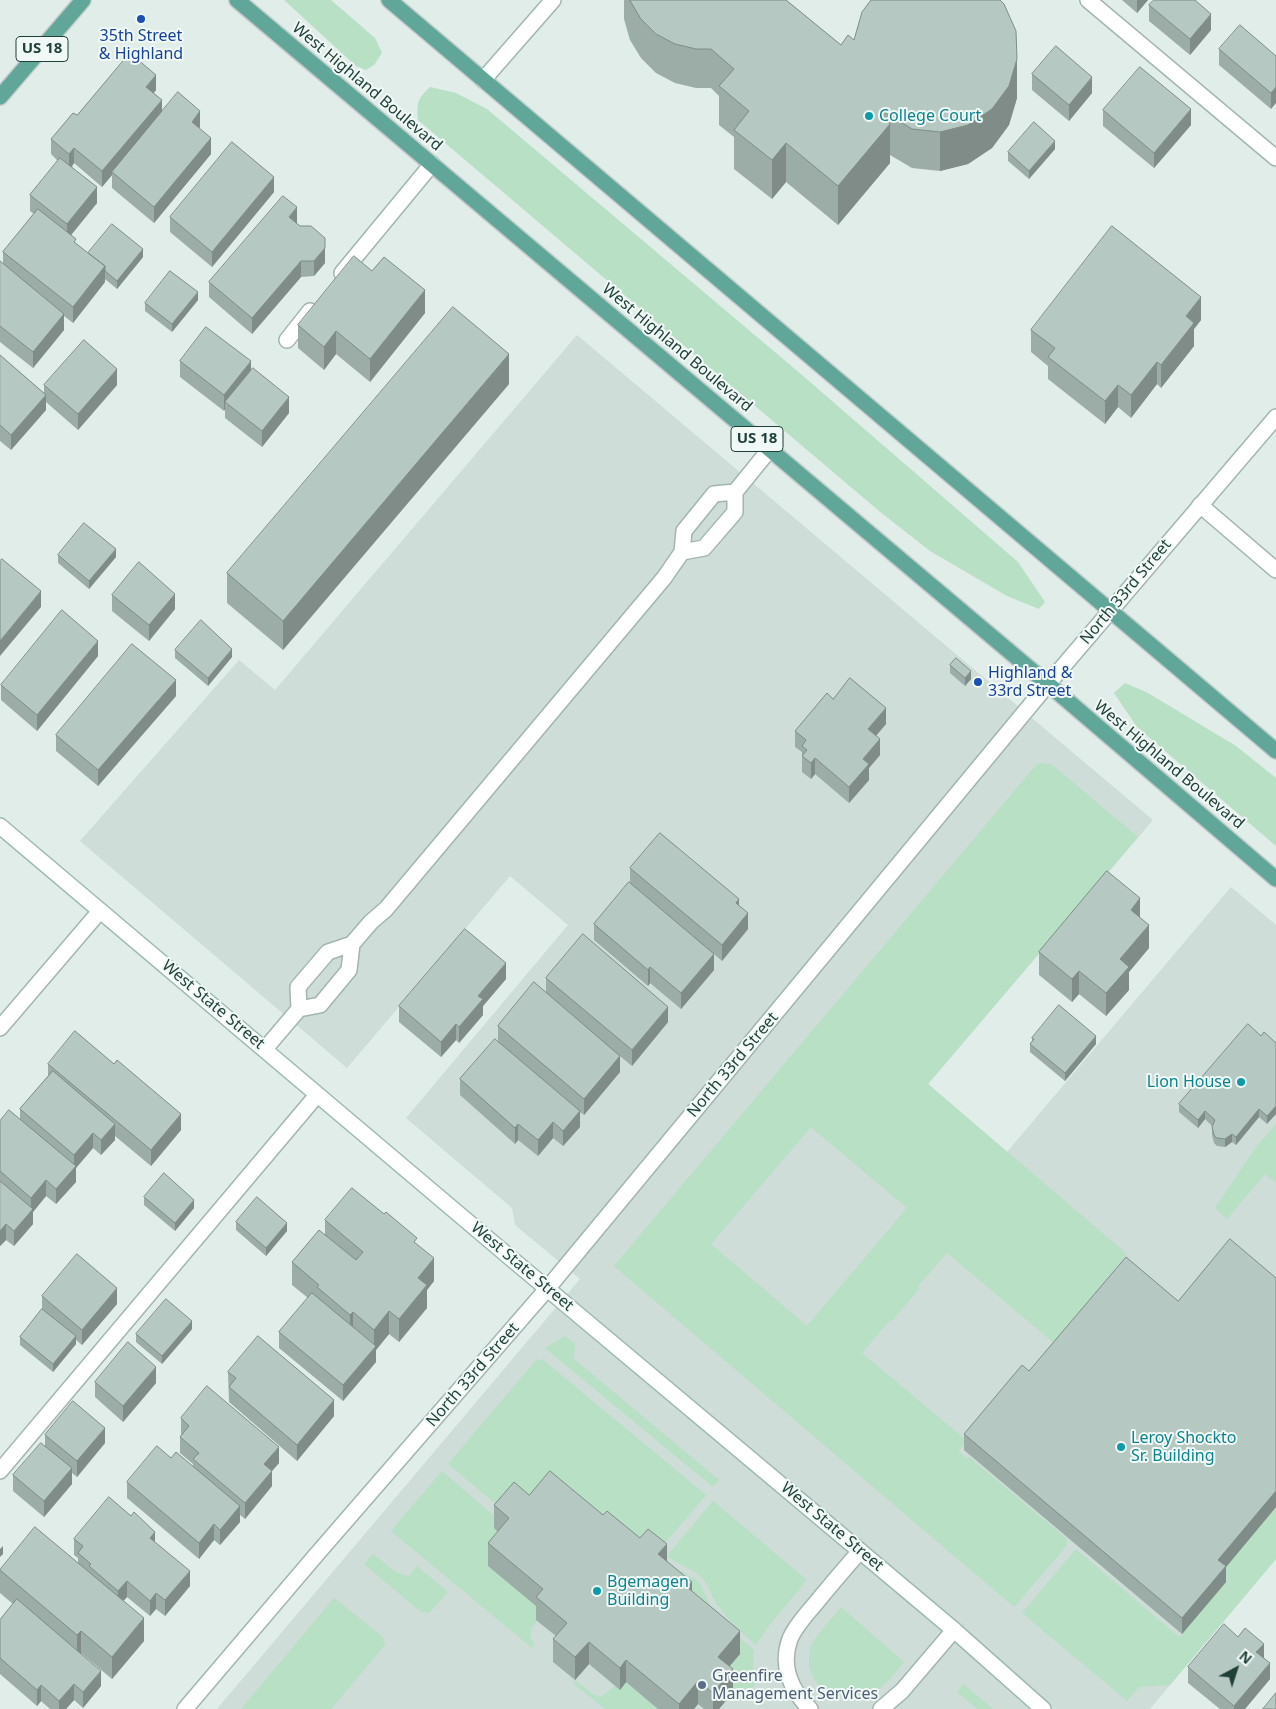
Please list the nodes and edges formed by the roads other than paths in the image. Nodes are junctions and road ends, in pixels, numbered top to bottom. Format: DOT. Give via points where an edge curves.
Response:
graph roads {
  1 [pos="83,0"];
  2 [pos="237,0"];
  3 [pos="389,0"];
  4 [pos="553,0"];
  5 [pos="1088,0"];
  6 [pos="483,80"];
  7 [pos="0,97"];
  8 [pos="1276,158"];
  9 [pos="432,164"];
  10 [pos="330,287"];
  11 [pos="318,302"];
  12 [pos="287,340"];
  13 [pos="1276,417"];
  14 [pos="770,450"];
  15 [pos="735,492"];
  16 [pos="1200,506"];
  17 [pos="682,552"];
  18 [pos="1276,570"];
  19 [pos="1111,611"];
  20 [pos="1048,684"];
  21 [pos="1276,752"];
  22 [pos="0,826"];
  23 [pos="1276,879"];
  24 [pos="100,910"];
  25 [pos="352,944"];
  26 [pos="299,1009"];
  27 [pos="0,1028"];
  28 [pos="265,1049"];
  29 [pos="317,1095"];
  30 [pos="547,1289"];
  31 [pos="0,1471"];
  32 [pos="860,1551"];
  33 [pos="954,1630"];
  34 [pos="185,1709"];
  35 [pos="810,1709"];
  36 [pos="881,1709"];
  37 [pos="1043,1709"];
  1 -- 7 [label="main road, US 18"];
  2 -- 9 [label="main road, West Highland Boulevard / US 18"];
  3 -- 6 [label="main road"];
  4 -- 6 [label="street"];
  5 -- 8 [label="street"];
  6 -- 19 [label="main road"];
  9 -- 10 [label="street"];
  9 -- 14 [label="main road, West Highland Boulevard / US 18"];
  11 -- 12 [label="street"];
  13 -- 16 [label="street, North 33rd Street"];
  14 -- 15 [label="street"];
  14 -- 20 [label="main road, West Highland Boulevard / US 18"];
  15 -- 17 [label="street" via="714,494 684,531"];
  15 -- 17 [label="street" via="735,512 704,548"];
  16 -- 18 [label="street"];
  16 -- 19 [label="street, North 33rd Street"];
  17 -- 25 [label="street" via="664,578 399,894"];
  19 -- 20 [label="street, North 33rd Street"];
  19 -- 21 [label="main road"];
  20 -- 23 [label="main road, West Highland Boulevard / US 18"];
  20 -- 30 [label="street, North 33rd Street"];
  22 -- 24 [label="street, West State Street"];
  24 -- 27 [label="street"];
  24 -- 28 [label="street, West State Street"];
  25 -- 26 [label="street" via="349,970 320,1005"];
  25 -- 26 [label="street" via="328,952 298,987"];
  26 -- 28 [label="street"];
  28 -- 29 [label="street, West State Street"];
  29 -- 30 [label="street, West State Street"];
  29 -- 31 [label="street"];
  30 -- 32 [label="street, West State Street"];
  30 -- 34 [label="street, North 33rd Street"];
  32 -- 33 [label="street, West State Street"];
  32 -- 35 [label="street" via="800,1622 790,1639 787,1657 789,1678 799,1698"];
  33 -- 36 [label="street" via="902,1691"];
  33 -- 37 [label="street, West State Street"];
}
